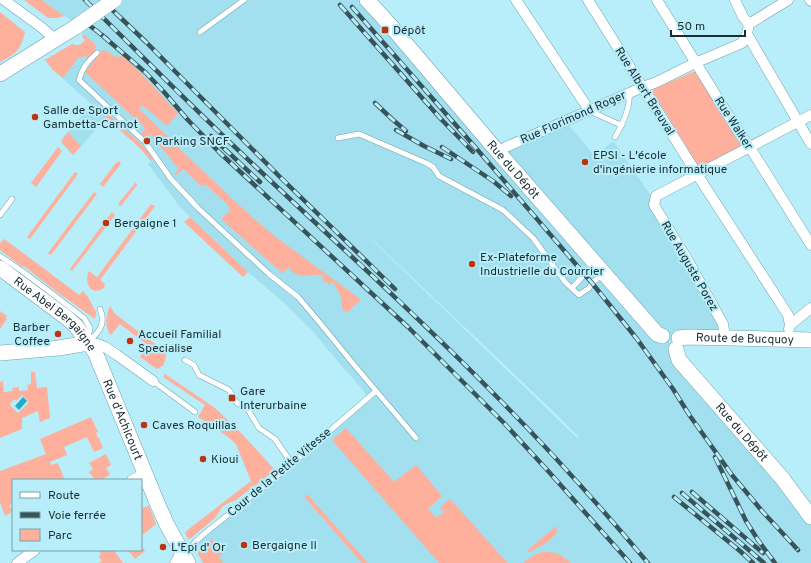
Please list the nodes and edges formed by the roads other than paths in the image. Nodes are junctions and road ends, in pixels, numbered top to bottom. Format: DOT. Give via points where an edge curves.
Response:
graph roads {
  1 [pos="4,0"];
  2 [pos="114,0"];
  3 [pos="244,0"];
  4 [pos="367,0"];
  5 [pos="516,0"];
  6 [pos="588,0"];
  7 [pos="735,0"];
  8 [pos="788,0"];
  9 [pos="660,1"];
  10 [pos="748,29"];
  11 [pos="200,32"];
  12 [pos="56,40"];
  13 [pos="97,52"];
  14 [pos="696,63"];
  15 [pos="0,74"];
  16 [pos="643,87"];
  17 [pos="629,93"];
  18 [pos="590,110"];
  19 [pos="811,116"];
  20 [pos="798,122"];
  21 [pos="622,125"];
  22 [pos="615,137"];
  23 [pos="338,138"];
  24 [pos="811,144"];
  25 [pos="750,147"];
  26 [pos="499,152"];
  27 [pos="697,174"];
  28 [pos="12,199"];
  29 [pos="0,215"];
  30 [pos="811,245"];
  31 [pos="0,256"];
  32 [pos="0,268"];
  33 [pos="600,268"];
  34 [pos="572,288"];
  35 [pos="811,308"];
  36 [pos="100,309"];
  37 [pos="789,332"];
  38 [pos="725,338"];
  39 [pos="811,340"];
  40 [pos="88,343"];
  41 [pos="677,344"];
  42 [pos="0,353"];
  43 [pos="185,360"];
  44 [pos="153,380"];
  45 [pos="376,391"];
  46 [pos="195,412"];
  47 [pos="416,438"];
  48 [pos="292,464"];
  49 [pos="145,473"];
  50 [pos="134,479"];
  51 [pos="810,513"];
  52 [pos="34,551"];
  53 [pos="181,560"];
  54 [pos="17,563"];
  1 -- 12 [label="street"];
  2 -- 12 [label="main road, bridge"];
  3 -- 11 [label="lane"];
  4 -- 26 [label="main road, Rue du Dépôt"];
  5 -- 18 [label="street"];
  6 -- 16 [label="street, Rue Albert Breuval"];
  7 -- 10 [label="street"];
  8 -- 10 [label="street, Rue Florimond Roger"];
  9 -- 14 [label="street, Rue Walker"];
  10 -- 14 [label="street, Rue Florimond Roger" via="742,43"];
  10 -- 20 [label="street"];
  12 -- 15 [label="main road"];
  13 -- 45 [label="lane" via="81,72 79,80 145,142 171,179 199,209 269,274 298,297"];
  14 -- 16 [label="street, Rue Florimond Roger"];
  14 -- 25 [label="street, Rue Walker"];
  16 -- 17 [label="street, Rue Florimond Roger"];
  16 -- 27 [label="street, Rue Albert Breuval"];
  17 -- 18 [label="street, Rue Florimond Roger"];
  17 -- 21 [label="lane" via="630,99"];
  18 -- 21 [label="lane"];
  18 -- 26 [label="street, Rue Florimond Roger"];
  19 -- 20 [label="street"];
  20 -- 24 [label="street"];
  20 -- 25 [label="street"];
  21 -- 22 [label="lane"];
  23 -- 34 [label="lane" via="359,134 426,163 433,167 439,176 503,210 533,238"];
  25 -- 27 [label="street"];
  25 -- 30 [label="street, Rue Walker"];
  26 -- 33 [label="main road, Rue du Dépôt"];
  27 -- 37 [label="street, Rue Albert Breuval" via="788,315"];
  27 -- 38 [label="street, Rue Auguste Porez" via="656,196 654,205 724,324"];
  28 -- 29 [label="lane"];
  31 -- 40 [label="lane" via="84,318 90,328"];
  32 -- 40 [label="main road, Rue Abel Bergaigne" via="67,318"];
  33 -- 34 [label="lane" via="584,275"];
  33 -- 34 [label="lane" via="589,288 580,295"];
  33 -- 41 [label="main road, Rue du Dépôt" via="657,334 662,336 660,342 664,350 670,351"];
  35 -- 37 [label="street"];
  36 -- 40 [label="lane" via="102,326"];
  37 -- 38 [label="main road, Route de Bucquoy"];
  37 -- 39 [label="main road, Route de Bucquoy"];
  38 -- 41 [label="main road, Route de Bucquoy" via="688,337"];
  40 -- 42 [label="main road"];
  40 -- 44 [label="street, Rue Abel Bergaigne" via="105,347"];
  40 -- 49 [label="main road, Rue d'Achicourt" via="95,352"];
  41 -- 51 [label="main road, Rue du Dépôt" via="679,360"];
  43 -- 48 [label="lane" via="194,365 199,375 229,390 237,403 247,408 259,428 275,439"];
  44 -- 46 [label="lane"];
  45 -- 47 [label="lane"];
  45 -- 48 [label="lane, Cour de la Petite Vitesse"];
  48 -- 53 [label="lane, Cour de la Petite Vitesse" via="196,541"];
  49 -- 50 [label="street"];
  49 -- 53 [label="main road, Rue d'Achicourt"];
  52 -- 54 [label="street"];
}
